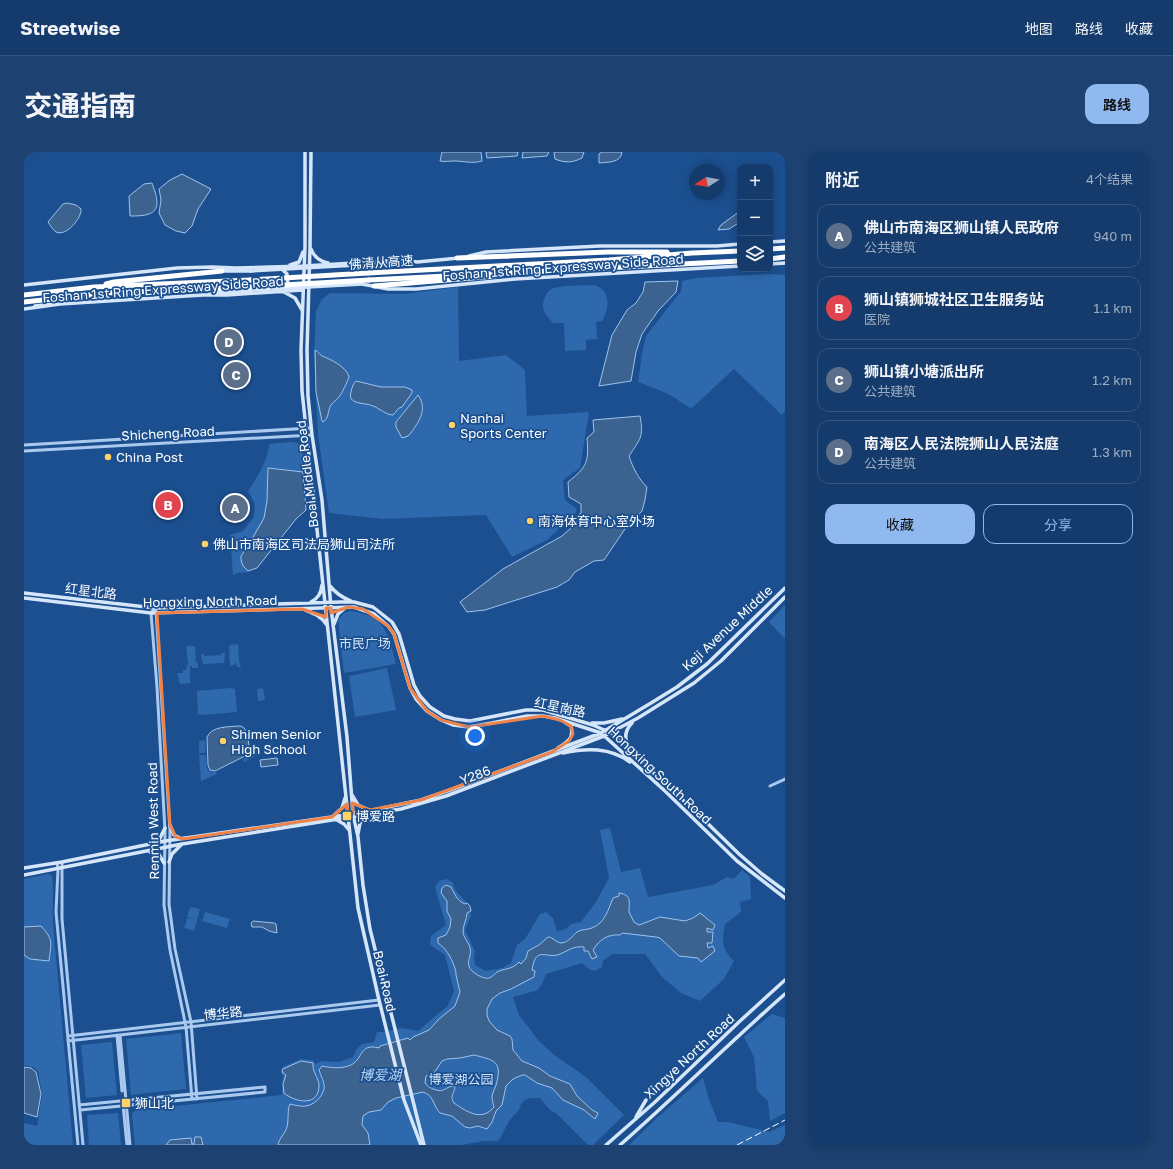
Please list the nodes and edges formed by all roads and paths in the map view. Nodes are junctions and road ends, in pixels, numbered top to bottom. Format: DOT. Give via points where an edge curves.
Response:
graph roads {
  1 [pos="305,152"];
  2 [pos="311,152"];
  3 [pos="785,241"];
  4 [pos="773,242"];
  5 [pos="737,244"];
  6 [pos="305,247"];
  7 [pos="310,248"];
  8 [pos="785,248"];
  9 [pos="773,249"];
  10 [pos="737,251"];
  11 [pos="692,253"];
  12 [pos="785,257"];
  13 [pos="457,258"];
  14 [pos="773,259"];
  15 [pos="737,261"];
  16 [pos="417,262"];
  17 [pos="785,263"];
  18 [pos="333,264"];
  19 [pos="773,264"];
  20 [pos="310,265"];
  21 [pos="279,266"];
  22 [pos="304,266"];
  23 [pos="737,266"];
  24 [pos="221,269"];
  25 [pos="235,269"];
  26 [pos="539,270"];
  27 [pos="24,285"];
  28 [pos="374,286"];
  29 [pos="94,287"];
  30 [pos="251,288"];
  31 [pos="303,290"];
  32 [pos="283,291"];
  33 [pos="24,295"];
  34 [pos="203,295"];
  35 [pos="24,302"];
  36 [pos="25,308"];
  37 [pos="302,312"];
  38 [pos="307,428"];
  39 [pos="311,428"];
  40 [pos="310,435"];
  41 [pos="24,445"];
  42 [pos="24,451"];
  43 [pos="323,576"];
  44 [pos="329,585"];
  45 [pos="785,588"];
  46 [pos="24,593"];
  47 [pos="785,597"];
  48 [pos="24,598"];
  49 [pos="330,602"];
  50 [pos="354,602"];
  51 [pos="309,603"];
  52 [pos="325,603"];
  53 [pos="348,607"];
  54 [pos="155,608"];
  55 [pos="326,608"];
  56 [pos="331,608"];
  57 [pos="302,609"];
  58 [pos="151,613"];
  59 [pos="156,613"];
  60 [pos="327,626"];
  61 [pos="334,629"];
  62 [pos="632,715"];
  63 [pos="560,720"];
  64 [pos="635,720"];
  65 [pos="588,723"];
  66 [pos="606,730"];
  67 [pos="612,733"];
  68 [pos="603,734"];
  69 [pos="552,752"];
  70 [pos="632,753"];
  71 [pos="551,756"];
  72 [pos="785,779"];
  73 [pos="770,786"];
  74 [pos="665,791"];
  75 [pos="351,794"];
  76 [pos="346,795"];
  77 [pos="370,812"];
  78 [pos="353,815"];
  79 [pos="348,816"];
  80 [pos="332,817"];
  81 [pos="336,820"];
  82 [pos="170,825"];
  83 [pos="165,828"];
  84 [pos="350,831"];
  85 [pos="358,837"];
  86 [pos="183,839"];
  87 [pos="165,841"];
  88 [pos="170,841"];
  89 [pos="152,844"];
  90 [pos="182,844"];
  91 [pos="165,847"];
  92 [pos="170,847"];
  93 [pos="144,851"];
  94 [pos="59,862"];
  95 [pos="169,862"];
  96 [pos="164,863"];
  97 [pos="24,868"];
  98 [pos="60,868"];
  99 [pos="24,875"];
  100 [pos="785,891"];
  101 [pos="785,898"];
  102 [pos="785,980"];
  103 [pos="785,994"];
  104 [pos="379,1000"];
  105 [pos="380,1005"];
  106 [pos="185,1023"];
  107 [pos="191,1024"];
  108 [pos="186,1027"];
  109 [pos="74,1035"];
  110 [pos="118,1035"];
  111 [pos="68,1036"];
  112 [pos="74,1040"];
  113 [pos="68,1041"];
  114 [pos="191,1094"];
  115 [pos="197,1094"];
  116 [pos="192,1099"];
  117 [pos="197,1099"];
  118 [pos="646,1100"];
  119 [pos="124,1101"];
  120 [pos="79,1105"];
  121 [pos="125,1105"];
  122 [pos="80,1110"];
  123 [pos="635,1119"];
  124 [pos="78,1145"];
  125 [pos="83,1145"];
  126 [pos="128,1145"];
  127 [pos="422,1145"];
  128 [pos="606,1145"];
  129 [pos="620,1145"];
  1 -- 6 [label="main road"];
  2 -- 7 [label="main road, Boai Middle Road"];
  3 -- 4 [label="main road"];
  5 -- 13 [label="main road, Foshan 1st Ring Expressway Side Road" via="600,246 486,252"];
  6 -- 21 [label="main road" via="299,262"];
  6 -- 22 [label="main road, Boai Middle Road"];
  7 -- 18 [label="main road" via="313,256"];
  7 -- 20 [label="main road, Boai Middle Road"];
  8 -- 9 [label="highway"];
  10 -- 11 [label="highway, 佛清从高速"];
  11 -- 13 [label="highway" via="608,252"];
  11 -- 29 [label="highway, 佛清从高速, bridge" via="609,260"];
  12 -- 14 [label="highway"];
  13 -- 16 [label="main road, Foshan 1st Ring Expressway Side Road"];
  15 -- 26 [label="highway, 佛清从高速"];
  16 -- 18 [label="main road, Foshan 1st Ring Expressway Side Road" via="403,260"];
  16 -- 25 [label="main road, bridge" via="251,272"];
  17 -- 19 [label="main road"];
  18 -- 20 [label="main road, Foshan 1st Ring Expressway Side Road"];
  20 -- 22 [label="main road, Foshan 1st Ring Expressway Side Road"];
  20 -- 39 [label="main road, Boai Middle Road" via="307,350"];
  21 -- 22 [label="main road, Foshan 1st Ring Expressway Side Road"];
  21 -- 25 [label="main road"];
  21 -- 32 [label="main road" via="287,274 287,287"];
  22 -- 31 [label="main road, Boai Middle Road"];
  23 -- 28 [label="main road, Foshan 1st Ring Expressway Side Road" via="577,275 416,289 388,290"];
  24 -- 25 [label="main road, Foshan 1st Ring Expressway Side Road"];
  24 -- 27 [label="main road, Foshan 1st Ring Expressway Side Road" via="177,268"];
  24 -- 29 [label="highway" via="114,282"];
  26 -- 28 [label="highway" via="501,276"];
  26 -- 30 [label="highway, 佛清从高速, bridge"];
  28 -- 30 [label="main road, Foshan 1st Ring Expressway Side Road, bridge" via="362,284"];
  29 -- 33 [label="highway, 佛清从高速"];
  30 -- 34 [label="main road, Foshan 1st Ring Expressway Side Road"];
  30 -- 35 [label="highway, 佛清从高速" via="115,293"];
  31 -- 32 [label="main road, Foshan 1st Ring Expressway Side Road"];
  31 -- 37 [label="main road, Boai Middle Road"];
  32 -- 34 [label="main road, Foshan 1st Ring Expressway Side Road"];
  32 -- 37 [label="main road" via="295,298"];
  34 -- 36 [label="main road, Foshan 1st Ring Expressway Side Road" via="50,304"];
  37 -- 38 [label="main road, Boai Middle Road" via="302,390"];
  38 -- 39 [label="street, Shicheng Road"];
  38 -- 40 [label="main road, Boai Middle Road"];
  38 -- 41 [label="street, Shicheng Road"];
  39 -- 40 [label="main road, Boai Middle Road"];
  40 -- 42 [label="street, Shicheng Road"];
  40 -- 43 [label="main road, Boai Middle Road"];
  40 -- 44 [label="main road, Boai Middle Road" via="322,500"];
  43 -- 51 [label="main road" via="320,594"];
  43 -- 52 [label="main road, Boai Middle Road"];
  44 -- 49 [label="main road, Boai Middle Road"];
  44 -- 50 [label="main road" via="341,597"];
  45 -- 62 [label="main road, Keji Avenue Middle" via="707,664 677,687"];
  46 -- 54 [label="main road, 红星北路"];
  47 -- 64 [label="main road, Keji Avenue Middle" via="721,661"];
  48 -- 58 [label="main road, Hongxing North Road"];
  49 -- 50 [label="main road, 红星南路"];
  49 -- 52 [label="main road, 红星南路"];
  49 -- 56 [label="main road, Boai Middle Road"];
  50 -- 65 [label="main road, 红星南路" via="373,607 392,622 399,634 414,685 420,696 430,707 444,716 470,721 537,710"];
  51 -- 52 [label="main road, 红星南路"];
  51 -- 54 [label="main road, 红星北路"];
  52 -- 55 [label="main road, Boai Middle Road"];
  53 -- 56 [label="main road, Hongxing South Road"];
  53 -- 61 [label="main road" via="338,614"];
  53 -- 63 [label="main road, Hongxing South Road" via="374,614 388,626 394,634 410,688 416,699 427,711 441,720 469,727 527,716"];
  54 -- 58 [label="street"];
  54 -- 59 [label="street"];
  55 -- 56 [label="main road, Hongxing South Road"];
  55 -- 57 [label="main road, Hongxing North Road"];
  55 -- 60 [label="main road, Boai Middle Road"];
  56 -- 61 [label="main road, Boai Middle Road"];
  57 -- 59 [label="main road, Hongxing North Road"];
  57 -- 60 [label="main road" via="317,614"];
  58 -- 59 [label="main road, Hongxing North Road"];
  58 -- 83 [label="street, Renmin West Road"];
  59 -- 82 [label="street"];
  60 -- 76 [label="main road, Boai Middle Road"];
  61 -- 75 [label="main road, Boai Middle Road"];
  62 -- 65 [label="main road" via="616,721"];
  62 -- 66 [label="main road, Keji Avenue Middle"];
  63 -- 68 [label="main road, Hongxing South Road"];
  63 -- 69 [label="main road" via="571,726 573,734 569,741"];
  64 -- 67 [label="main road, Keji Avenue Middle"];
  64 -- 70 [label="main road" via="628,727 625,736"];
  65 -- 66 [label="main road, 红星南路"];
  66 -- 67 [label="main road, 红星南路"];
  66 -- 68 [label="main road, Keji Avenue Middle"];
  67 -- 68 [label="main road, Keji Avenue Middle"];
  67 -- 70 [label="main road, 红星南路"];
  68 -- 69 [label="main road, Y286"];
  68 -- 71 [label="main road, Y286 / Y286"];
  68 -- 74 [label="main road, Hongxing South Road"];
  69 -- 77 [label="main road, Y286" via="421,800"];
  70 -- 100 [label="main road, 红星南路" via="739,854"];
  71 -- 74 [label="main road" via="589,749 605,750 625,759"];
  71 -- 77 [label="main road, Y286 / Y286" via="430,802 401,809"];
  72 -- 73 [label="street"];
  74 -- 101 [label="main road, Hongxing South Road" via="737,861"];
  75 -- 77 [label="main road" via="358,804"];
  75 -- 78 [label="main road, Boai Middle Road"];
  76 -- 79 [label="main road, Boai Middle Road"];
  76 -- 80 [label="main road" via="342,807"];
  77 -- 78 [label="main road, Y286 / Y286"];
  77 -- 85 [label="main road" via="360,823"];
  78 -- 79 [label="main road, Y286 / Y286"];
  78 -- 85 [label="main road, Boai Road"];
  79 -- 80 [label="main road"];
  79 -- 81 [label="main road"];
  79 -- 84 [label="main road, Boai Road"];
  80 -- 86 [label="main road"];
  81 -- 84 [label="main road"];
  81 -- 90 [label="main road"];
  82 -- 86 [label="main road" via="174,835"];
  82 -- 88 [label="street"];
  83 -- 87 [label="street, Renmin West Road"];
  83 -- 89 [label="main road" via="159,840"];
  84 -- 104 [label="main road, Boai Road" via="358,908"];
  85 -- 127 [label="main road, Boai Road" via="370,929"];
  86 -- 88 [label="main road"];
  87 -- 88 [label="main road"];
  87 -- 89 [label="main road"];
  87 -- 91 [label="street, Renmin West Road"];
  88 -- 92 [label="street"];
  89 -- 94 [label="main road"];
  90 -- 92 [label="main road"];
  90 -- 95 [label="main road" via="172,854"];
  91 -- 92 [label="main road"];
  91 -- 93 [label="main road"];
  91 -- 96 [label="street, Renmin West Road"];
  92 -- 95 [label="street"];
  93 -- 96 [label="main road" via="158,853"];
  93 -- 98 [label="main road"];
  94 -- 97 [label="main road"];
  94 -- 98 [label="street"];
  95 -- 107 [label="street" via="170,916"];
  96 -- 106 [label="street, Renmin West Road" via="164,905"];
  98 -- 99 [label="main road"];
  98 -- 109 [label="street"];
  98 -- 111 [label="street" via="56,912"];
  102 -- 123 [label="main road, Xingye North Road"];
  103 -- 129 [label="main road, Xingye North Road"];
  104 -- 105 [label="main road, Boai Road"];
  104 -- 107 [label="street, 博华路"];
  105 -- 107 [label="street, 博华路"];
  105 -- 127 [label="main road, Boai Road" via="404,1100"];
  106 -- 107 [label="street, 博华路"];
  106 -- 108 [label="street, Renmin West Road"];
  106 -- 109 [label="street, 博华路"];
  107 -- 108 [label="street, 博华路"];
  107 -- 115 [label="street"];
  108 -- 110 [label="street, 博华路"];
  108 -- 114 [label="street, Renmin West Road"];
  109 -- 111 [label="street, 博华路"];
  109 -- 112 [label="street"];
  110 -- 112 [label="street, 博华路"];
  110 -- 119 [label="street"];
  111 -- 113 [label="street"];
  112 -- 113 [label="street, 博华路"];
  112 -- 120 [label="street"];
  113 -- 124 [label="street"];
  114 -- 115 [label="street"];
  114 -- 116 [label="street, Renmin West Road"];
  114 -- 119 [label="street"];
  115 -- 117 [label="street"];
  115 -- 117 [label="street" via="265,1087 265,1092"];
  116 -- 117 [label="street"];
  116 -- 121 [label="street"];
  118 -- 123 [label="main road"];
  119 -- 120 [label="street"];
  119 -- 121 [label="street"];
  120 -- 122 [label="street"];
  121 -- 122 [label="street"];
  121 -- 126 [label="street"];
  122 -- 125 [label="street"];
  123 -- 128 [label="main road, Xingye North Road"];
}
